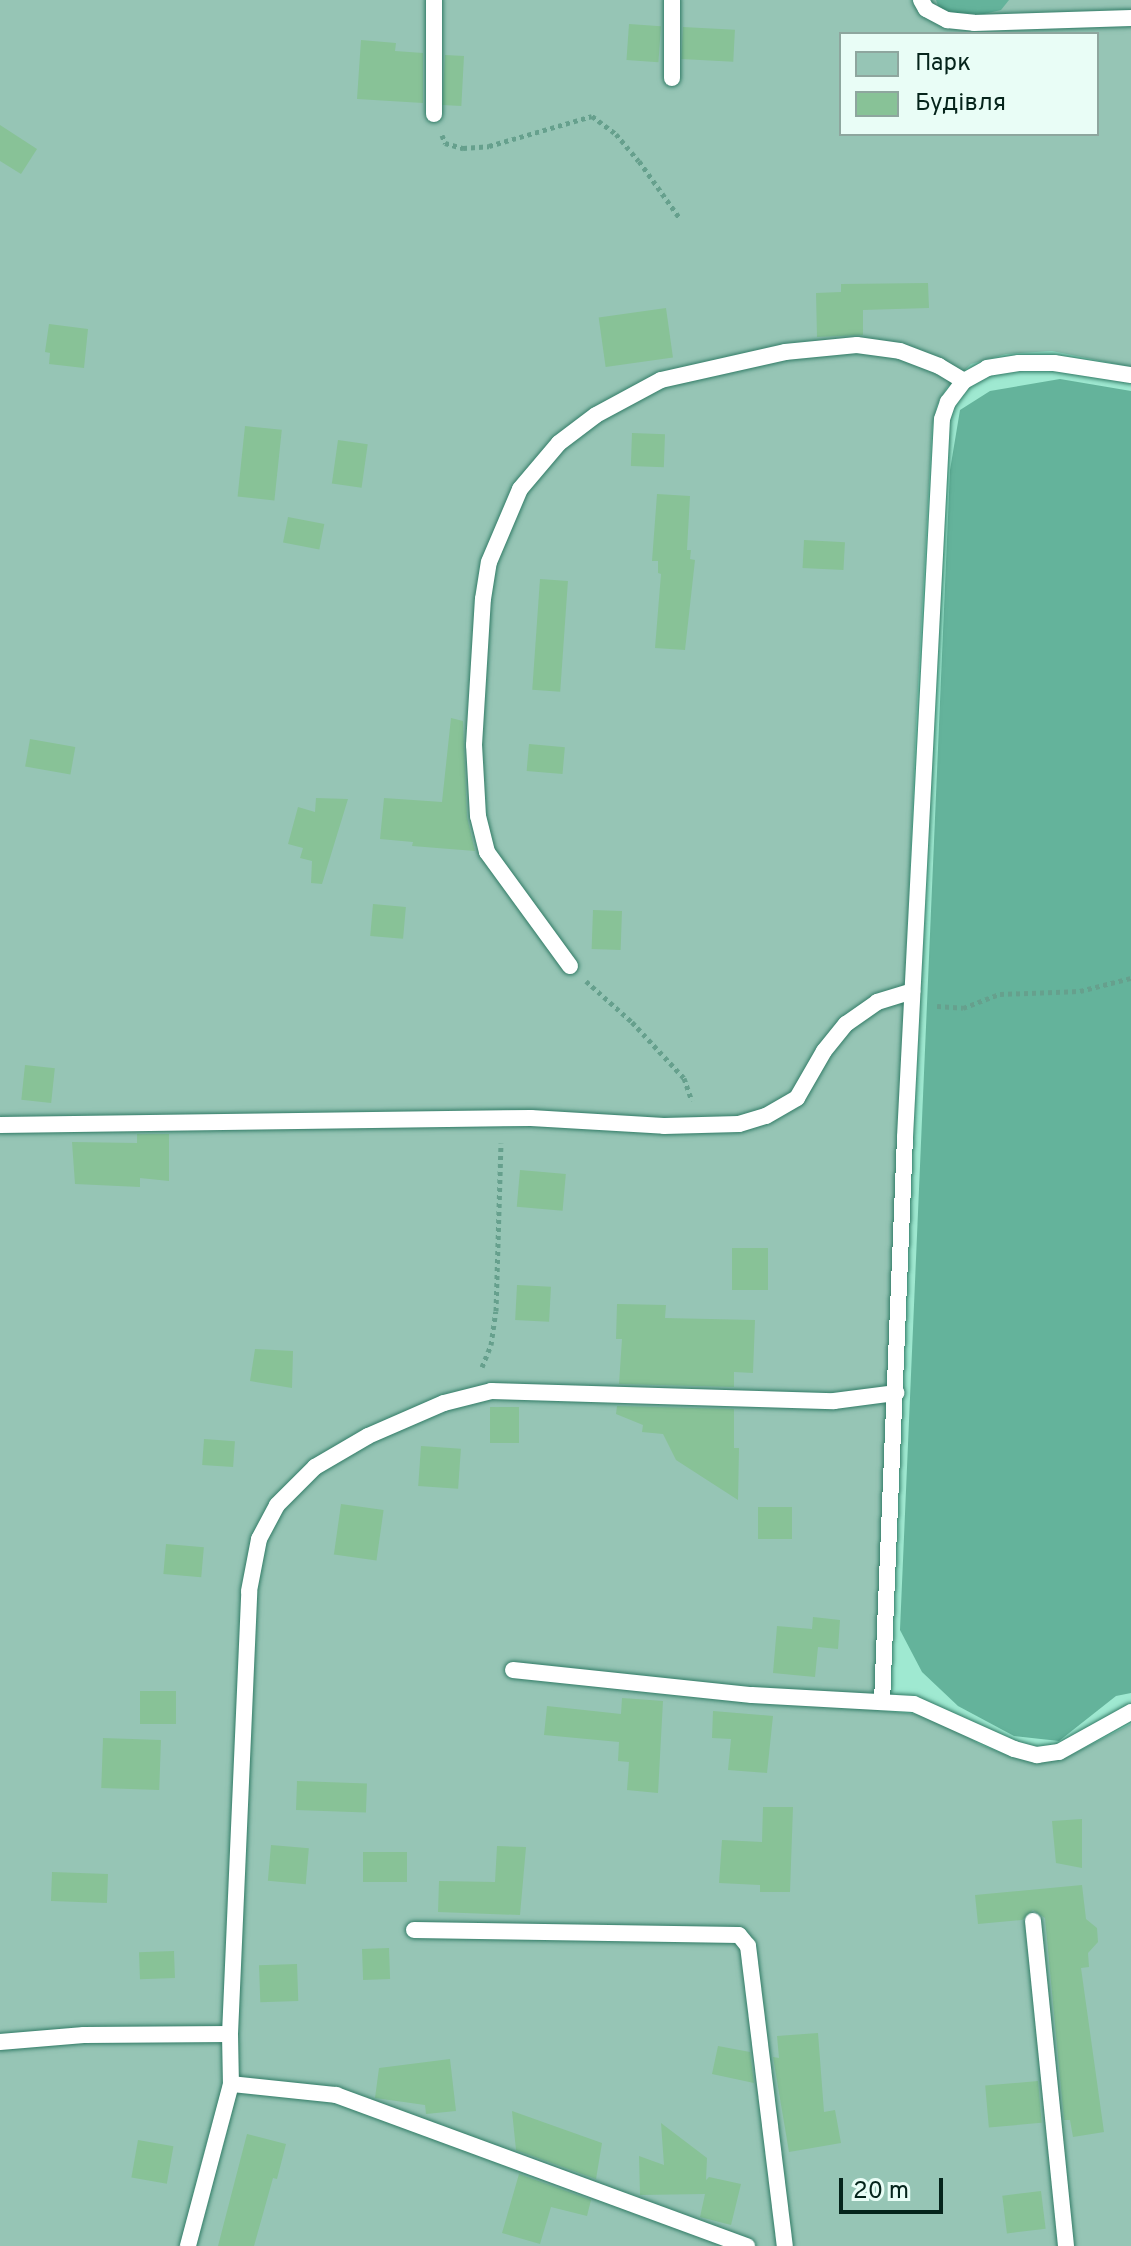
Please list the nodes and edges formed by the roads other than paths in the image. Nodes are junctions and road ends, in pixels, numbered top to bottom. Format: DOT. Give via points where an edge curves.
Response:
graph roads {
  1 [pos="434,0"];
  2 [pos="672,0"];
  3 [pos="921,0"];
  4 [pos="1131,18"];
  5 [pos="672,78"];
  6 [pos="434,114"];
  7 [pos="1131,375"];
  8 [pos="964,381"];
  9 [pos="570,966"];
  10 [pos="912,991"];
  11 [pos="0,1125"];
  12 [pos="896,1393"];
  13 [pos="513,1670"];
  14 [pos="882,1702"];
  15 [pos="1131,1712"];
  16 [pos="1033,1921"];
  17 [pos="414,1930"];
  18 [pos="230,2034"];
  19 [pos="0,2042"];
  20 [pos="231,2084"];
  21 [pos="188,2246"];
  22 [pos="747,2246"];
  23 [pos="785,2246"];
  24 [pos="1066,2246"];
  1 -- 6 [label="lane"];
  2 -- 5 [label="lane"];
  3 -- 4 [label="lane" via="926,9 947,20 974,23"];
  7 -- 8 [label="lane" via="1019,363 987,368"];
  8 -- 9 [label="lane" via="900,351 857,345 756,357 661,380 596,415 559,443 520,489 489,562 483,599 474,745 478,816 487,852"];
  8 -- 10 [label="lane" via="942,419"];
  10 -- 11 [label="lane" via="877,1002 846,1024 797,1098 739,1124 502,1119"];
  10 -- 12 [label="lane"];
  12 -- 14 [label="lane"];
  12 -- 18 [label="lane" via="834,1401 491,1391 444,1403 368,1436 315,1467 277,1505 259,1539 249,1591"];
  13 -- 14 [label="lane" via="752,1695"];
  14 -- 15 [label="lane" via="923,1706 1037,1755 1059,1752"];
  16 -- 24 [label="lane"];
  17 -- 23 [label="lane" via="739,1935 748,1946"];
  18 -- 19 [label="lane" via="84,2035"];
  18 -- 20 [label="lane"];
  20 -- 21 [label="lane"];
  20 -- 22 [label="lane" via="336,2095"];
}
